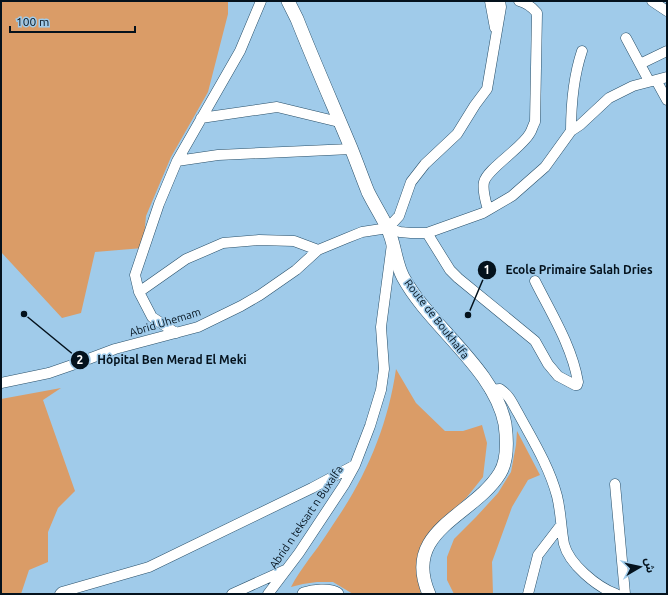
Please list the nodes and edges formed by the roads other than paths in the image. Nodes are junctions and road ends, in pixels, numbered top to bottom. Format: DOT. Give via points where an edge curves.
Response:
graph roads {
  1 [pos="261,1"];
  2 [pos="288,1"];
  3 [pos="490,1"];
  4 [pos="500,1"];
  5 [pos="519,1"];
  6 [pos="652,1"];
  7 [pos="667,11"];
  8 [pos="496,36"];
  9 [pos="626,38"];
  10 [pos="582,51"];
  11 [pos="667,52"];
  12 [pos="640,64"];
  13 [pos="667,77"];
  14 [pos="653,80"];
  15 [pos="667,100"];
  16 [pos="201,118"];
  17 [pos="339,122"];
  18 [pos="571,131"];
  19 [pos="351,149"];
  20 [pos="177,162"];
  21 [pos="488,210"];
  22 [pos="388,228"];
  23 [pos="427,233"];
  24 [pos="392,240"];
  25 [pos="318,250"];
  26 [pos="535,281"];
  27 [pos="139,292"];
  28 [pos="176,333"];
  29 [pos="1,382"];
  30 [pos="490,390"];
  31 [pos="355,465"];
  32 [pos="615,484"];
  33 [pos="561,525"];
  34 [pos="287,569"];
  35 [pos="60,594"];
  36 [pos="232,594"];
  37 [pos="268,594"];
  38 [pos="304,594"];
  39 [pos="337,594"];
  40 [pos="429,594"];
  41 [pos="528,594"];
  42 [pos="616,594"];
  43 [pos="625,594"];
  1 -- 16 [label="street" via="240,51"];
  2 -- 17 [label="main road, Route de Boukhalfa"];
  3 -- 8 [label="street"];
  4 -- 8 [label="street"];
  5 -- 21 [label="street" via="533,7 537,13 535,122 530,134 484,182"];
  6 -- 7 [label="street"];
  8 -- 22 [label="street" via="487,90 457,134 425,164 411,182 399,216"];
  9 -- 12 [label="street"];
  10 -- 18 [label="street" via="576,68 571,102"];
  11 -- 12 [label="street"];
  12 -- 14 [label="street"];
  13 -- 14 [label="street"];
  14 -- 15 [label="street"];
  14 -- 18 [label="street" via="633,86 609,98"];
  16 -- 17 [label="street" via="277,107"];
  16 -- 20 [label="street"];
  17 -- 19 [label="main road, Route de Boukhalfa"];
  18 -- 21 [label="street" via="545,167 512,196"];
  19 -- 20 [label="street" via="218,155"];
  19 -- 22 [label="main road, Route de Boukhalfa" via="368,192"];
  20 -- 27 [label="street" via="159,204 135,275"];
  21 -- 23 [label="street"];
  22 -- 23 [label="street" via="400,232"];
  22 -- 24 [label="main road, Route de Boukhalfa"];
  22 -- 25 [label="street, Abrid Uhemam" via="362,232"];
  23 -- 26 [label="street" via="450,270 535,341 558,376 577,385 576,367"];
  24 -- 30 [label="main road, Route de Boukhalfa" via="398,263 411,290 475,367"];
  24 -- 31 [label="street, Abrid n teksart n Buxalfa" via="381,327 384,368 381,390"];
  25 -- 27 [label="street" via="294,241 223,243 186,259"];
  25 -- 28 [label="street, Abrid Uhemam" via="296,270 260,295 198,327"];
  27 -- 28 [label="street" via="152,317"];
  28 -- 29 [label="street, Abrid Uhemam" via="115,349 49,373"];
  30 -- 33 [label="street" via="500,389 508,396 532,437 557,496"];
  30 -- 40 [label="main road, Route de Boukhalfa" via="500,409 506,433 506,453 501,472 479,498 458,514 429,544 423,557 422,571"];
  31 -- 34 [label="street, Abrid n teksart n Buxalfa" via="333,503"];
  31 -- 35 [label="street" via="305,492 149,567"];
  32 -- 43 [label="street"];
  33 -- 41 [label="street" via="538,555"];
  33 -- 42 [label="street" via="565,546 573,561 605,590"];
  34 -- 36 [label="street"];
  34 -- 37 [label="street, Abrid n teksart n Buxalfa"];
  38 -- 39 [label="main road" via="319,591"];
}
